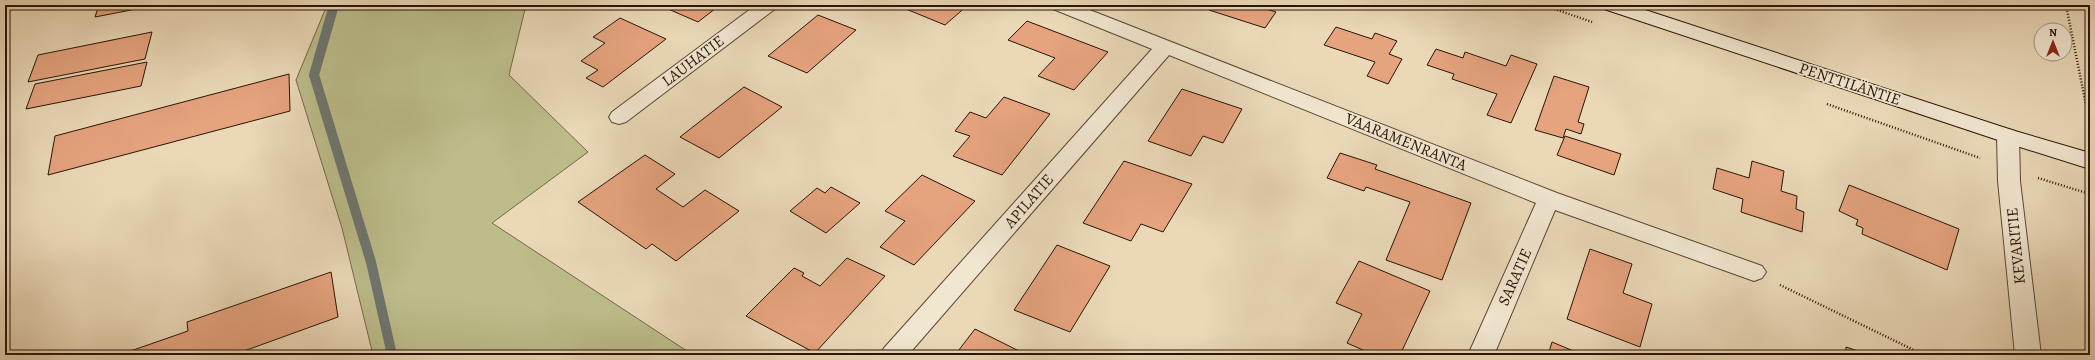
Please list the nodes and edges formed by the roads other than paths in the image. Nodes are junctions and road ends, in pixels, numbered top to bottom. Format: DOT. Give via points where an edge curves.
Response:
graph roads {
  1 [pos="768,5"];
  2 [pos="1060,5"];
  3 [pos="1611,5"];
  4 [pos="1165,47"];
  5 [pos="619,117"];
  6 [pos="2008,136"];
  7 [pos="2090,161"];
  8 [pos="1549,199"];
  9 [pos="1754,272"];
  10 [pos="893,355"];
  11 [pos="1481,355"];
  12 [pos="2028,355"];
  1 -- 5 [label="street, LAUHATIE"];
  2 -- 4 [label="street, VAARAMENRANTA"];
  3 -- 6 [label="street, PENTTILÄNTIE"];
  4 -- 8 [label="street, VAARAMENRANTA"];
  4 -- 10 [label="street, APILATIE"];
  6 -- 7 [label="street, PENTTILÄNTIE"];
  6 -- 12 [label="street, KEVARITIE" via="2009,181"];
  8 -- 9 [label="street, VAARAMENRANTA"];
  8 -- 11 [label="street, SARATIE"];
}
